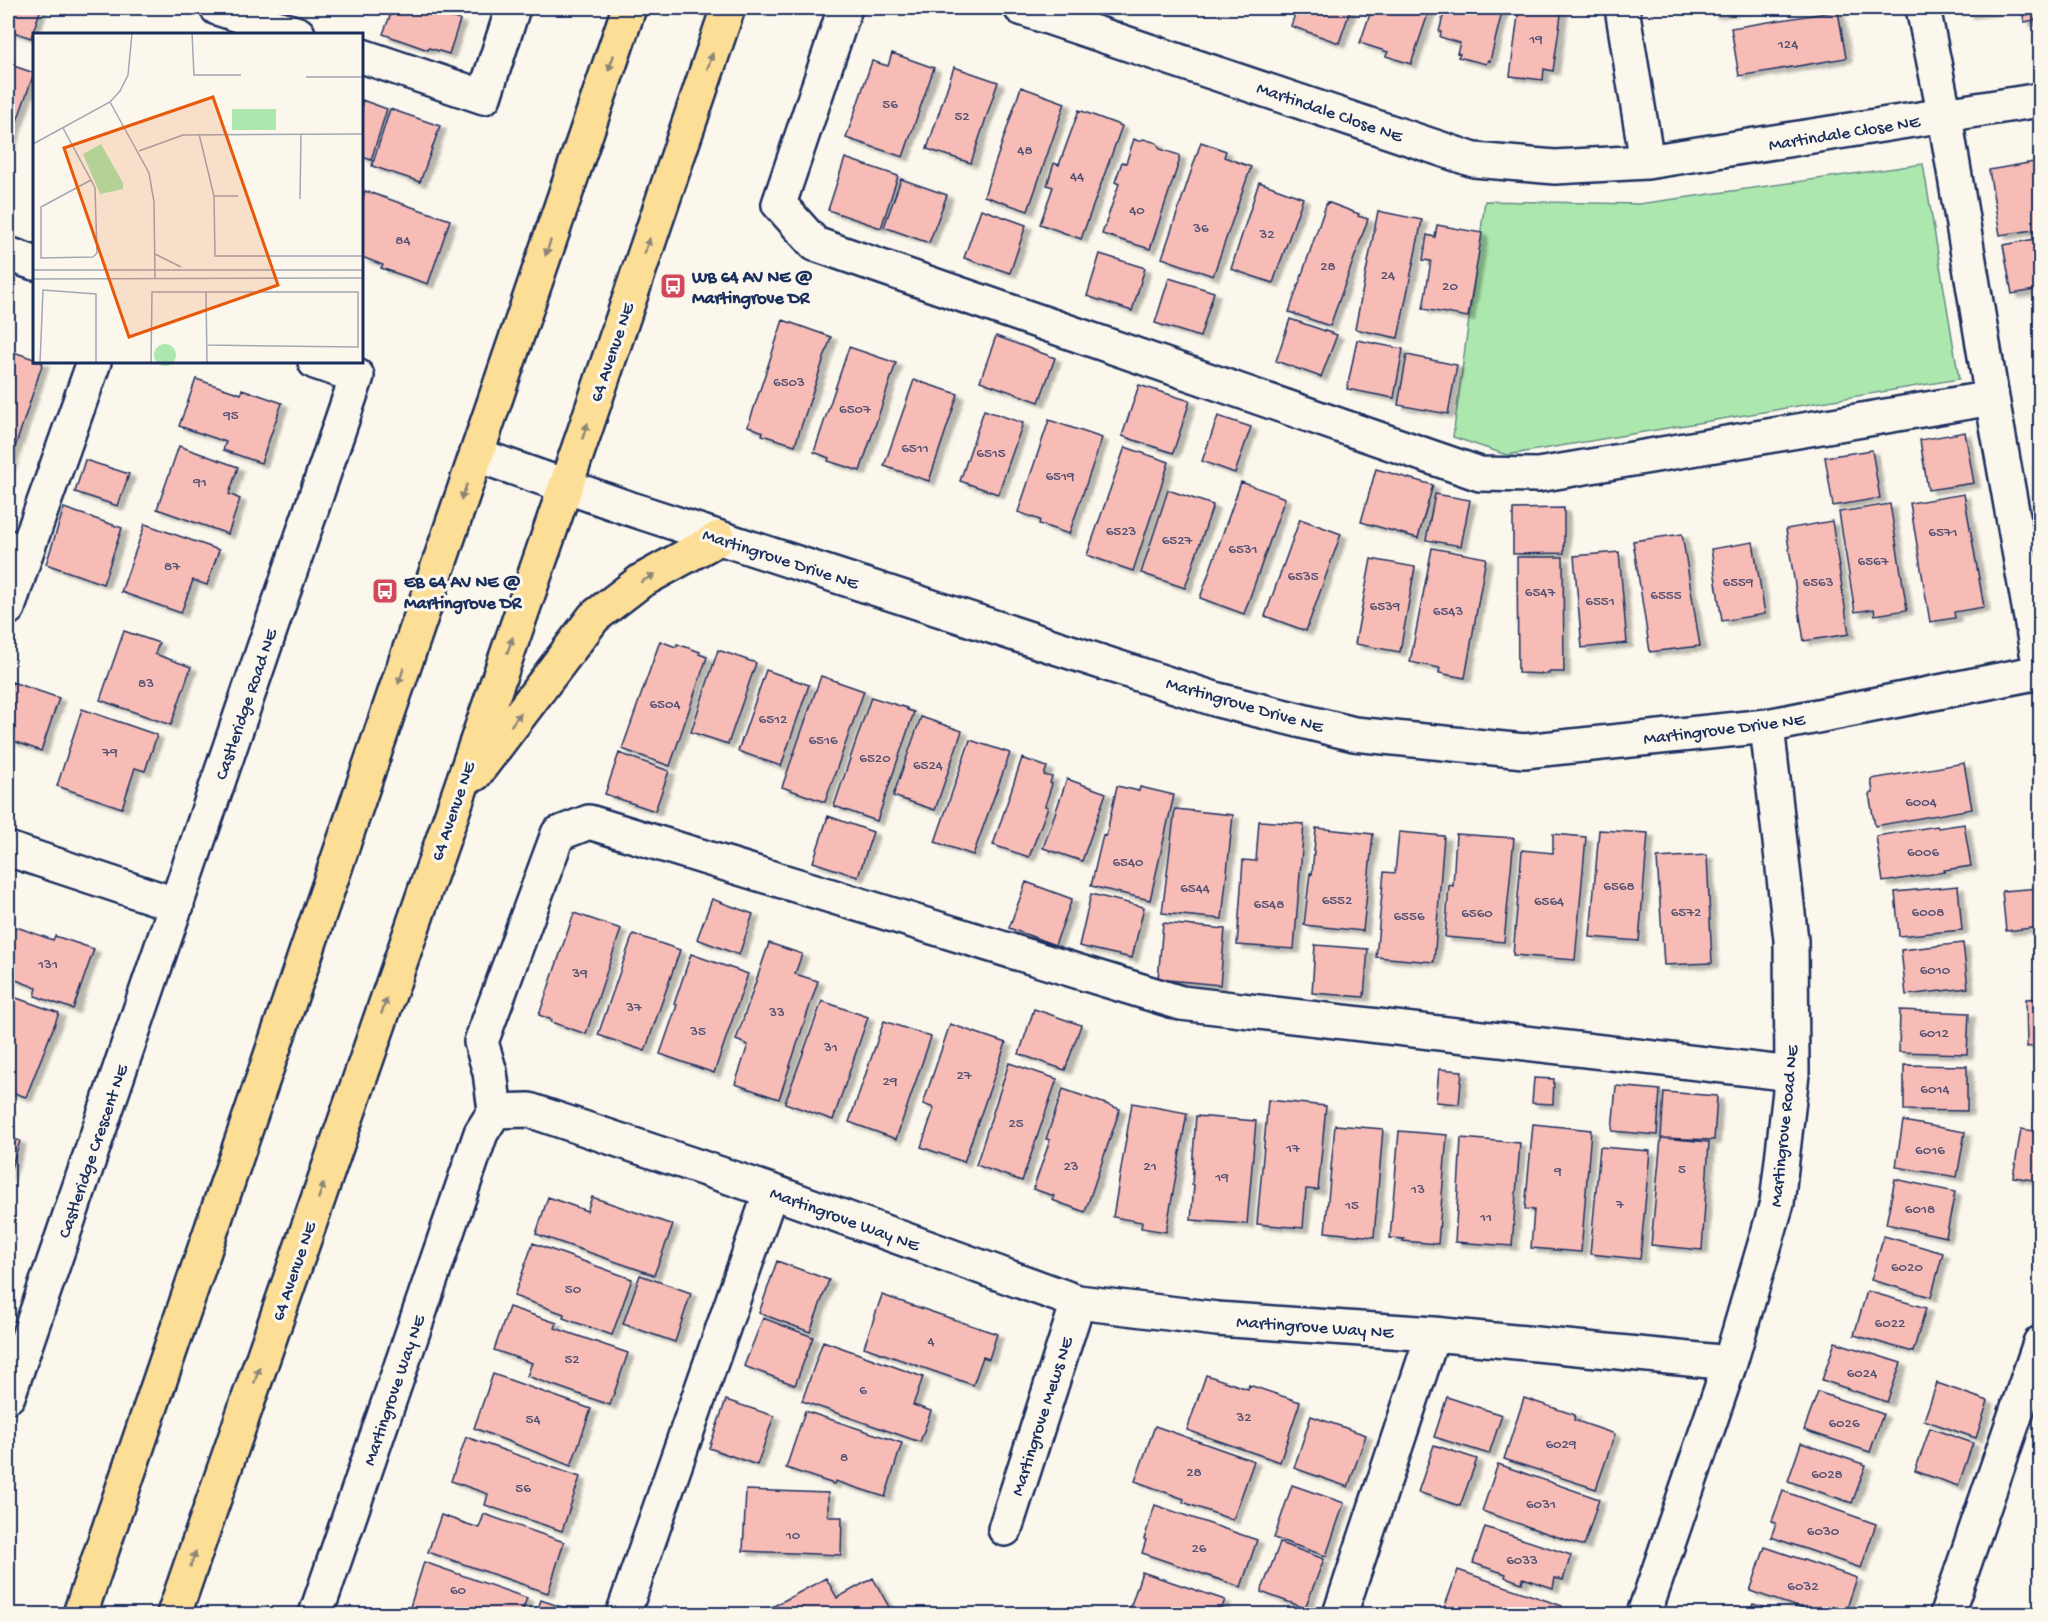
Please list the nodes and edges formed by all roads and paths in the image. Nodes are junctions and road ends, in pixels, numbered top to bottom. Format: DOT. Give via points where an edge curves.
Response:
graph roads {
  1 [pos="217,8"];
  2 [pos="513,8"];
  3 [pos="629,8"];
  4 [pos="728,8"];
  5 [pos="845,8"];
  6 [pos="1021,8"];
  7 [pos="1622,8"];
  8 [pos="1923,8"];
  9 [pos="295,33"];
  10 [pos="363,56"];
  11 [pos="2040,100"];
  12 [pos="1945,117"];
  13 [pos="1647,162"];
  14 [pos="8,254"];
  15 [pos="33,264"];
  16 [pos="94,363"];
  17 [pos="318,363"];
  18 [pos="1992,398"];
  19 [pos="477,455"];
  20 [pos="565,486"];
  21 [pos="719,538"];
  22 [pos="16,550"];
  23 [pos="8,608"];
  24 [pos="2040,670"];
  25 [pos="1767,726"];
  26 [pos="456,800"];
  27 [pos="8,849"];
  28 [pos="177,905"];
  29 [pos="1792,1074"];
  30 [pos="495,1111"];
  31 [pos="771,1191"];
  32 [pos="1078,1302"];
  33 [pos="1433,1334"];
  34 [pos="2040,1343"];
  35 [pos="1730,1363"];
  36 [pos="8,1396"];
  37 [pos="1005,1529"];
  38 [pos="80,1614"];
  39 [pos="174,1614"];
  40 [pos="316,1614"];
  41 [pos="623,1614"];
  42 [pos="1340,1614"];
  43 [pos="1644,1614"];
  44 [pos="1947,1614"];
  1 -- 9 [label="street"];
  2 -- 10 [label="street" via="484,97"];
  3 -- 19 [label="main road, one-way"];
  20 -- 4 [label="main road, 64 Avenue NE, one-way"];
  5 -- 18 [label="street" via="779,204 815,244 1480,474 1538,475"];
  6 -- 13 [label="street, Martindale Close NE" via="1474,160 1555,167"];
  7 -- 13 [label="street"];
  8 -- 12 [label="street"];
  11 -- 12 [label="street, Martindale Close NE"];
  12 -- 13 [label="street, Martindale Close NE"];
  12 -- 18 [label="street"];
  14 -- 15 [label="street"];
  16 -- 22 [label="street"];
  17 -- 28 [label="street, Castleridge Road NE" via="357,376"];
  18 -- 24 [label="street"];
  19 -- 20 [label="street, Martingrove Drive NE"];
  19 -- 38 [label="main road, one-way"];
  20 -- 21 [label="street, Martingrove Drive NE"];
  26 -- 20 [label="main road, 64 Avenue NE, one-way"];
  21 -- 25 [label="street, Martingrove Drive NE" via="1218,700 1354,734 1524,751"];
  26 -- 21 [label="main road, one-way" via="594,617 641,582"];
  22 -- 23 [label="street"];
  24 -- 25 [label="street, Martingrove Drive NE"];
  25 -- 29 [label="street, Martingrove Road NE" via="1791,940"];
  39 -- 26 [label="main road, 64 Avenue NE, one-way"];
  27 -- 28 [label="street"];
  28 -- 36 [label="street, Castleridge Crescent NE"];
  29 -- 30 [label="street" via="1181,1003 589,822 558,834 481,1042"];
  29 -- 35 [label="street, Martingrove Road NE" via="1777,1203"];
  30 -- 31 [label="street, Martingrove Way NE" via="529,1110"];
  30 -- 40 [label="street, Martingrove Way NE" via="481,1133"];
  31 -- 32 [label="street, Martingrove Way NE"];
  31 -- 41 [label="street"];
  32 -- 33 [label="street, Martingrove Way NE" via="1217,1319"];
  32 -- 37 [label="street, Martingrove Mews NE"];
  33 -- 35 [label="street, Martingrove Way NE"];
  33 -- 42 [label="street"];
  34 -- 44 [label="street"];
  35 -- 43 [label="street, Martingrove Road NE"];
}
